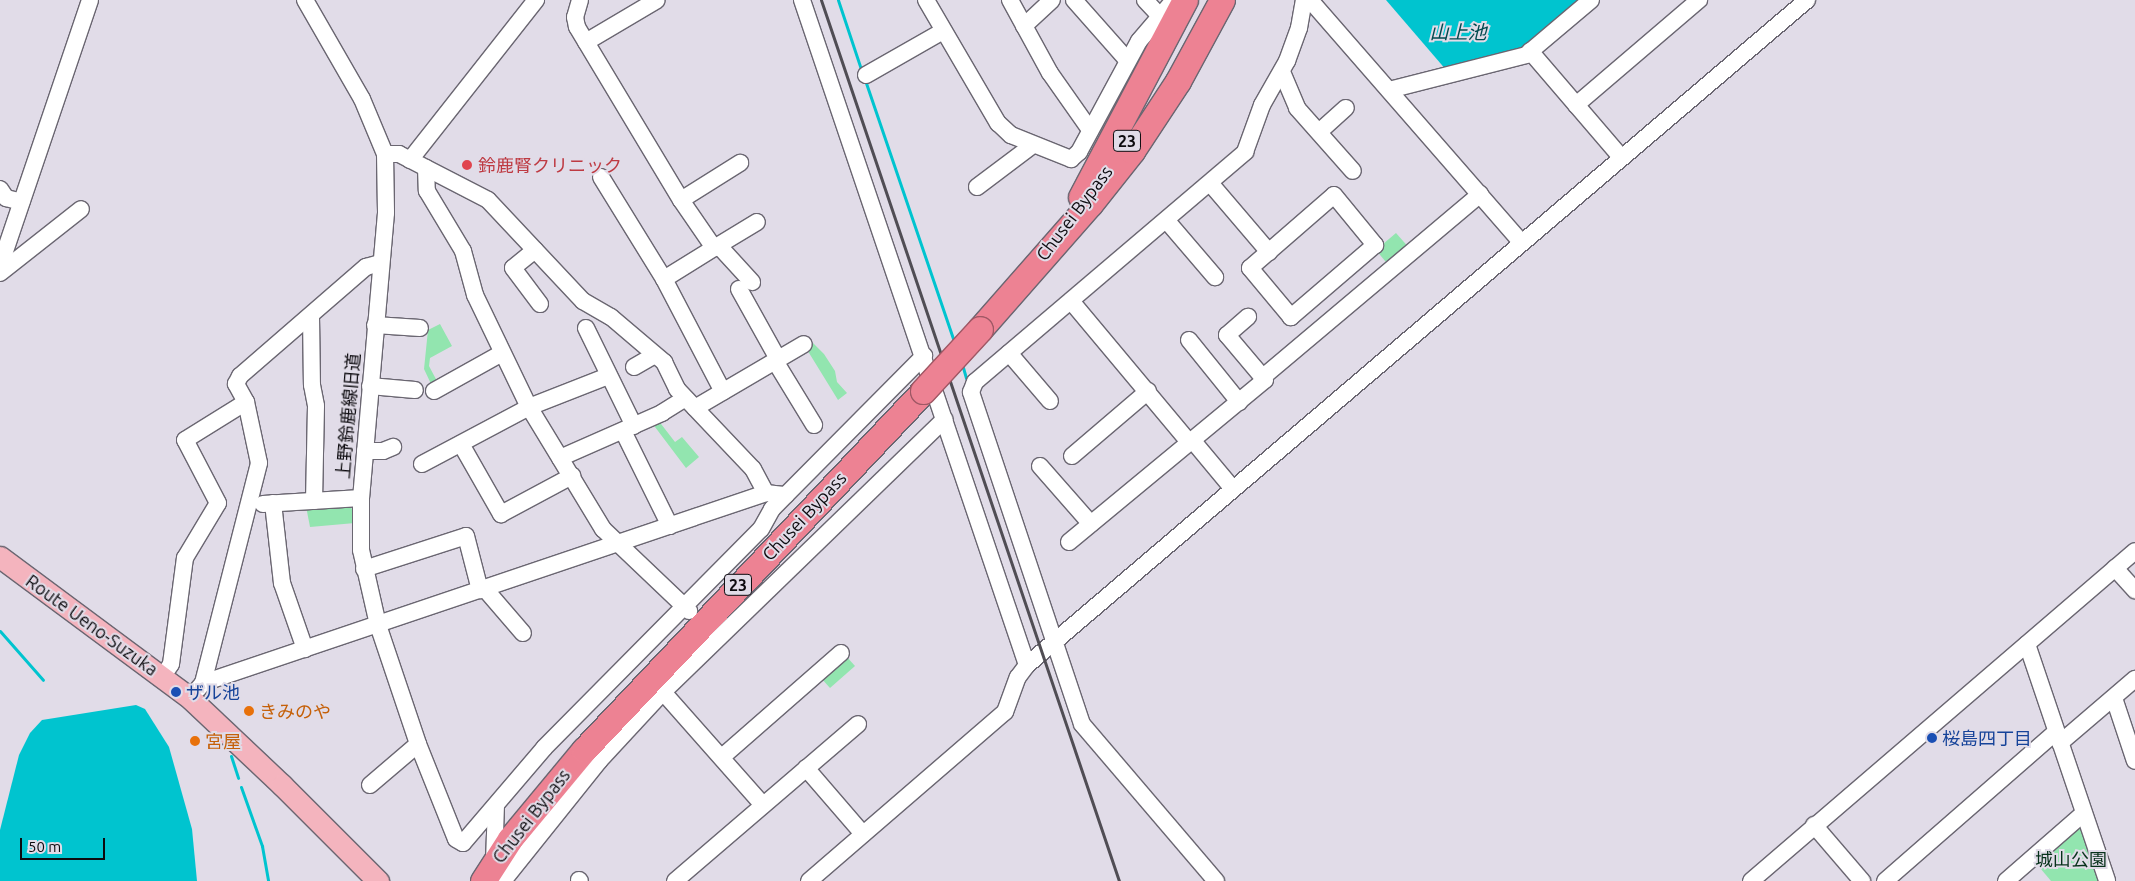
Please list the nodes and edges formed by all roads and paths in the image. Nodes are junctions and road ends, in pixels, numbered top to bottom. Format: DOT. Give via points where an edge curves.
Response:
graph roads {
  1 [pos="90,0"];
  2 [pos="305,0"];
  3 [pos="536,0"];
  4 [pos="657,0"];
  5 [pos="802,0"];
  6 [pos="926,0"];
  7 [pos="1010,0"];
  8 [pos="1052,0"];
  9 [pos="1074,0"];
  10 [pos="1145,0"];
  11 [pos="1174,0"];
  12 [pos="1185,0"];
  13 [pos="1204,0"];
  14 [pos="1222,0"];
  15 [pos="1231,0"];
  16 [pos="1304,0"];
  17 [pos="1310,0"];
  18 [pos="1590,0"];
  19 [pos="1699,0"];
  20 [pos="1807,0"];
  21 [pos="576,1"];
  22 [pos="1160,16"];
  23 [pos="1024,26"];
  24 [pos="944,31"];
  25 [pos="586,42"];
  26 [pos="1530,51"];
  27 [pos="1128,61"];
  28 [pos="1188,62"];
  29 [pos="1282,72"];
  30 [pos="866,75"];
  31 [pos="1389,90"];
  32 [pos="1576,105"];
  33 [pos="1346,108"];
  34 [pos="1090,130"];
  35 [pos="1319,132"];
  36 [pos="1034,145"];
  37 [pos="385,154"];
  38 [pos="1621,157"];
  39 [pos="410,160"];
  40 [pos="740,164"];
  41 [pos="426,168"];
  42 [pos="1353,171"];
  43 [pos="601,176"];
  44 [pos="1210,183"];
  45 [pos="977,187"];
  46 [pos="0,189"];
  47 [pos="1480,194"];
  48 [pos="681,200"];
  49 [pos="22,202"];
  50 [pos="81,209"];
  51 [pos="1068,221"];
  52 [pos="1166,221"];
  53 [pos="757,222"];
  54 [pos="1521,242"];
  55 [pos="717,247"];
  56 [pos="535,250"];
  57 [pos="1268,252"];
  58 [pos="380,263"];
  59 [pos="0,266"];
  60 [pos="1032,270"];
  61 [pos="0,274"];
  62 [pos="1215,277"];
  63 [pos="664,279"];
  64 [pos="1071,301"];
  65 [pos="540,304"];
  66 [pos="311,316"];
  67 [pos="1248,317"];
  68 [pos="376,325"];
  69 [pos="420,328"];
  70 [pos="586,328"];
  71 [pos="1189,340"];
  72 [pos="804,344"];
  73 [pos="502,353"];
  74 [pos="1010,353"];
  75 [pos="655,356"];
  76 [pos="924,356"];
  77 [pos="776,360"];
  78 [pos="634,367"];
  79 [pos="608,376"];
  80 [pos="1263,378"];
  81 [pos="370,386"];
  82 [pos="415,390"];
  83 [pos="434,391"];
  84 [pos="1148,391"];
  85 [pos="723,392"];
  86 [pos="1050,401"];
  87 [pos="246,402"];
  88 [pos="1239,402"];
  89 [pos="690,404"];
  90 [pos="529,407"];
  91 [pos="945,419"];
  92 [pos="814,425"];
  93 [pos="628,428"];
  94 [pos="1191,442"];
  95 [pos="461,444"];
  96 [pos="393,447"];
  97 [pos="365,451"];
  98 [pos="1072,456"];
  99 [pos="560,458"];
  100 [pos="422,464"];
  101 [pos="1040,466"];
  102 [pos="572,476"];
  103 [pos="1233,489"];
  104 [pos="766,493"];
  105 [pos="786,495"];
  106 [pos="361,498"];
  107 [pos="314,501"];
  108 [pos="249,504"];
  109 [pos="273,504"];
  110 [pos="1091,524"];
  111 [pos="670,526"];
  112 [pos="1069,542"];
  113 [pos="618,545"];
  114 [pos="2135,551"];
  115 [pos="0,558"];
  116 [pos="2115,568"];
  117 [pos="364,569"];
  118 [pos="482,590"];
  119 [pos="2135,590"];
  120 [pos="686,608"];
  121 [pos="378,625"];
  122 [pos="523,634"];
  123 [pos="1053,642"];
  124 [pos="2027,644"];
  125 [pos="305,649"];
  126 [pos="841,653"];
  127 [pos="1027,665"];
  128 [pos="163,676"];
  129 [pos="2135,679"];
  130 [pos="197,691"];
  131 [pos="664,692"];
  132 [pos="2114,698"];
  133 [pos="858,724"];
  134 [pos="2058,737"];
  135 [pos="418,744"];
  136 [pos="722,756"];
  137 [pos="2135,761"];
  138 [pos="806,768"];
  139 [pos="370,785"];
  140 [pos="496,805"];
  141 [pos="763,805"];
  142 [pos="2084,813"];
  143 [pos="1814,825"];
  144 [pos="863,834"];
  145 [pos="493,875"];
  146 [pos="378,881"];
  147 [pos="675,881"];
  148 [pos="809,881"];
  149 [pos="1216,881"];
  150 [pos="1751,881"];
  151 [pos="1862,881"];
  152 [pos="1885,881"];
  153 [pos="2006,881"];
  154 [pos="2107,881"];
  1 -- 49 [label="street"];
  2 -- 37 [label="street, 上野鈴鹿線旧道" via="362,99"];
  3 -- 39 [label="street"];
  4 -- 25 [label="street"];
  5 -- 76 [label="street"];
  6 -- 24 [label="street"];
  7 -- 23 [label="street"];
  8 -- 23 [label="street"];
  9 -- 27 [label="street"];
  10 -- 22 [label="street"];
  11 -- 22 [label="street"];
  12 -- 51 [label="highway"];
  13 -- 51 [label="highway, Chusei Bypass / 23" via="1166,77 1124,147"];
  14 -- 28 [label="highway, Chusei Bypass / 23"];
  15 -- 28 [label="highway"];
  16 -- 29 [label="street" via="1299,28"];
  17 -- 31 [label="street"];
  18 -- 26 [label="street"];
  19 -- 32 [label="street"];
  20 -- 38 [label="street"];
  21 -- 25 [label="street" via="577,28"];
  22 -- 27 [label="street" via="1139,41"];
  23 -- 34 [label="street" via="1050,73"];
  24 -- 30 [label="street"];
  24 -- 36 [label="street" via="998,123 1011,134"];
  25 -- 48 [label="street"];
  26 -- 31 [label="street"];
  26 -- 32 [label="street"];
  27 -- 34 [label="street"];
  28 -- 60 [label="highway, Chusei Bypass / 23" via="1132,151"];
  29 -- 35 [label="street" via="1297,108"];
  29 -- 44 [label="street" via="1262,105 1245,152"];
  31 -- 47 [label="street"];
  32 -- 38 [label="street"];
  33 -- 35 [label="street"];
  34 -- 36 [label="street" via="1079,152 1071,159"];
  35 -- 42 [label="street"];
  36 -- 45 [label="street"];
  37 -- 39 [label="street" via="399,154"];
  37 -- 58 [label="street, 上野鈴鹿線旧道" via="386,214"];
  38 -- 54 [label="street"];
  39 -- 41 [label="street"];
  40 -- 48 [label="street"];
  41 -- 56 [label="street" via="488,200"];
  41 -- 73 [label="street" via="427,191 463,251 475,295"];
  43 -- 63 [label="street"];
  44 -- 52 [label="street"];
  44 -- 57 [label="street"];
  46 -- 49 [label="street" via="6,198"];
  47 -- 54 [label="street"];
  47 -- 80 [label="street"];
  48 -- 55 [label="street"];
  49 -- 59 [label="street"];
  50 -- 61 [label="street"];
  51 -- 60 [label="highway, Chusei Bypass / 23"];
  52 -- 62 [label="street"];
  52 -- 64 [label="street"];
  53 -- 55 [label="street"];
  54 -- 103 [label="street"];
  55 -- 63 [label="street"];
  55 -- 77 [label="street" via="745,285"];
  56 -- 65 [label="street" via="513,268"];
  56 -- 75 [label="street" via="582,301 611,317"];
  57 -- 57 [label="street" via="1334,195 1375,245 1291,317 1250,268"];
  58 -- 66 [label="street" via="366,267"];
  58 -- 68 [label="street, 上野鈴鹿線旧道"];
  60 -- 145 [label="highway, Chusei Bypass / 23, bridge" via="923,391 595,737 549,790"];
  63 -- 85 [label="street"];
  64 -- 74 [label="street"];
  64 -- 84 [label="street"];
  66 -- 87 [label="street" via="240,376 236,384"];
  66 -- 107 [label="street" via="312,385 316,406"];
  67 -- 80 [label="street" via="1227,335"];
  68 -- 69 [label="street"];
  68 -- 81 [label="street, 上野鈴鹿線旧道"];
  70 -- 79 [label="street"];
  71 -- 88 [label="street"];
  72 -- 77 [label="street"];
  73 -- 83 [label="street"];
  73 -- 90 [label="street"];
  74 -- 86 [label="street"];
  74 -- 123 [label="street" via="976,382 971,392"];
  75 -- 78 [label="street"];
  75 -- 89 [label="street" via="664,362"];
  76 -- 91 [label="street"];
  76 -- 105 [label="street"];
  77 -- 85 [label="street"];
  77 -- 92 [label="street"];
  79 -- 90 [label="street"];
  79 -- 93 [label="street"];
  80 -- 88 [label="street" via="1265,380"];
  81 -- 82 [label="street"];
  81 -- 97 [label="street, 上野鈴鹿線旧道"];
  84 -- 94 [label="street"];
  84 -- 98 [label="street"];
  85 -- 89 [label="street"];
  87 -- 108 [label="street" via="260,463"];
  87 -- 128 [label="street" via="184,440 218,503 184,558 172,664"];
  88 -- 94 [label="street"];
  89 -- 93 [label="street"];
  89 -- 104 [label="street" via="754,469"];
  90 -- 95 [label="street"];
  90 -- 99 [label="street"];
  91 -- 127 [label="street"];
  91 -- 131 [label="street" via="715,637"];
  93 -- 99 [label="street"];
  93 -- 111 [label="street"];
  94 -- 103 [label="street"];
  94 -- 110 [label="street"];
  95 -- 100 [label="street"];
  95 -- 102 [label="street" via="500,514"];
  96 -- 97 [label="street" via="384,451"];
  97 -- 106 [label="street, 上野鈴鹿線旧道"];
  99 -- 102 [label="street"];
  101 -- 110 [label="street"];
  102 -- 113 [label="street" via="603,529"];
  103 -- 123 [label="street"];
  104 -- 105 [label="street"];
  104 -- 111 [label="street"];
  105 -- 120 [label="street" via="772,509 760,529"];
  106 -- 107 [label="street"];
  106 -- 117 [label="street, 上野鈴鹿線旧道"];
  107 -- 109 [label="street"];
  108 -- 109 [label="street"];
  108 -- 130 [label="street"];
  109 -- 125 [label="street" via="282,582"];
  110 -- 112 [label="street"];
  111 -- 113 [label="street"];
  113 -- 118 [label="street"];
  113 -- 120 [label="street"];
  114 -- 116 [label="street"];
  115 -- 128 [label="main road, Route Ueno-Suzuka"];
  116 -- 119 [label="street"];
  116 -- 124 [label="street"];
  117 -- 118 [label="street" via="466,536"];
  117 -- 121 [label="street, 上野鈴鹿線旧道"];
  118 -- 121 [label="street"];
  118 -- 122 [label="street"];
  120 -- 140 [label="street" via="544,748"];
  121 -- 125 [label="street"];
  121 -- 135 [label="street, 上野鈴鹿線旧道"];
  123 -- 127 [label="street"];
  123 -- 149 [label="street" via="1082,724"];
  124 -- 134 [label="street"];
  124 -- 143 [label="street"];
  125 -- 130 [label="street"];
  126 -- 136 [label="street"];
  127 -- 144 [label="street" via="1018,677 1005,712"];
  128 -- 130 [label="main road, Route Ueno-Suzuka"];
  129 -- 132 [label="street"];
  130 -- 146 [label="main road, Route Ueno-Suzuka" via="282,785"];
  131 -- 136 [label="street"];
  131 -- 145 [label="street"];
  132 -- 134 [label="street"];
  132 -- 137 [label="street"];
  133 -- 138 [label="street"];
  134 -- 142 [label="street"];
  134 -- 152 [label="street"];
  135 -- 139 [label="street"];
  135 -- 140 [label="street, 上野鈴鹿線旧道" via="456,839 463,843"];
  136 -- 141 [label="street"];
  138 -- 141 [label="street"];
  138 -- 144 [label="street"];
  140 -- 145 [label="street"];
  141 -- 147 [label="street"];
  142 -- 153 [label="street"];
  142 -- 154 [label="street"];
  143 -- 150 [label="street"];
  143 -- 151 [label="street"];
  144 -- 148 [label="street"];
}
